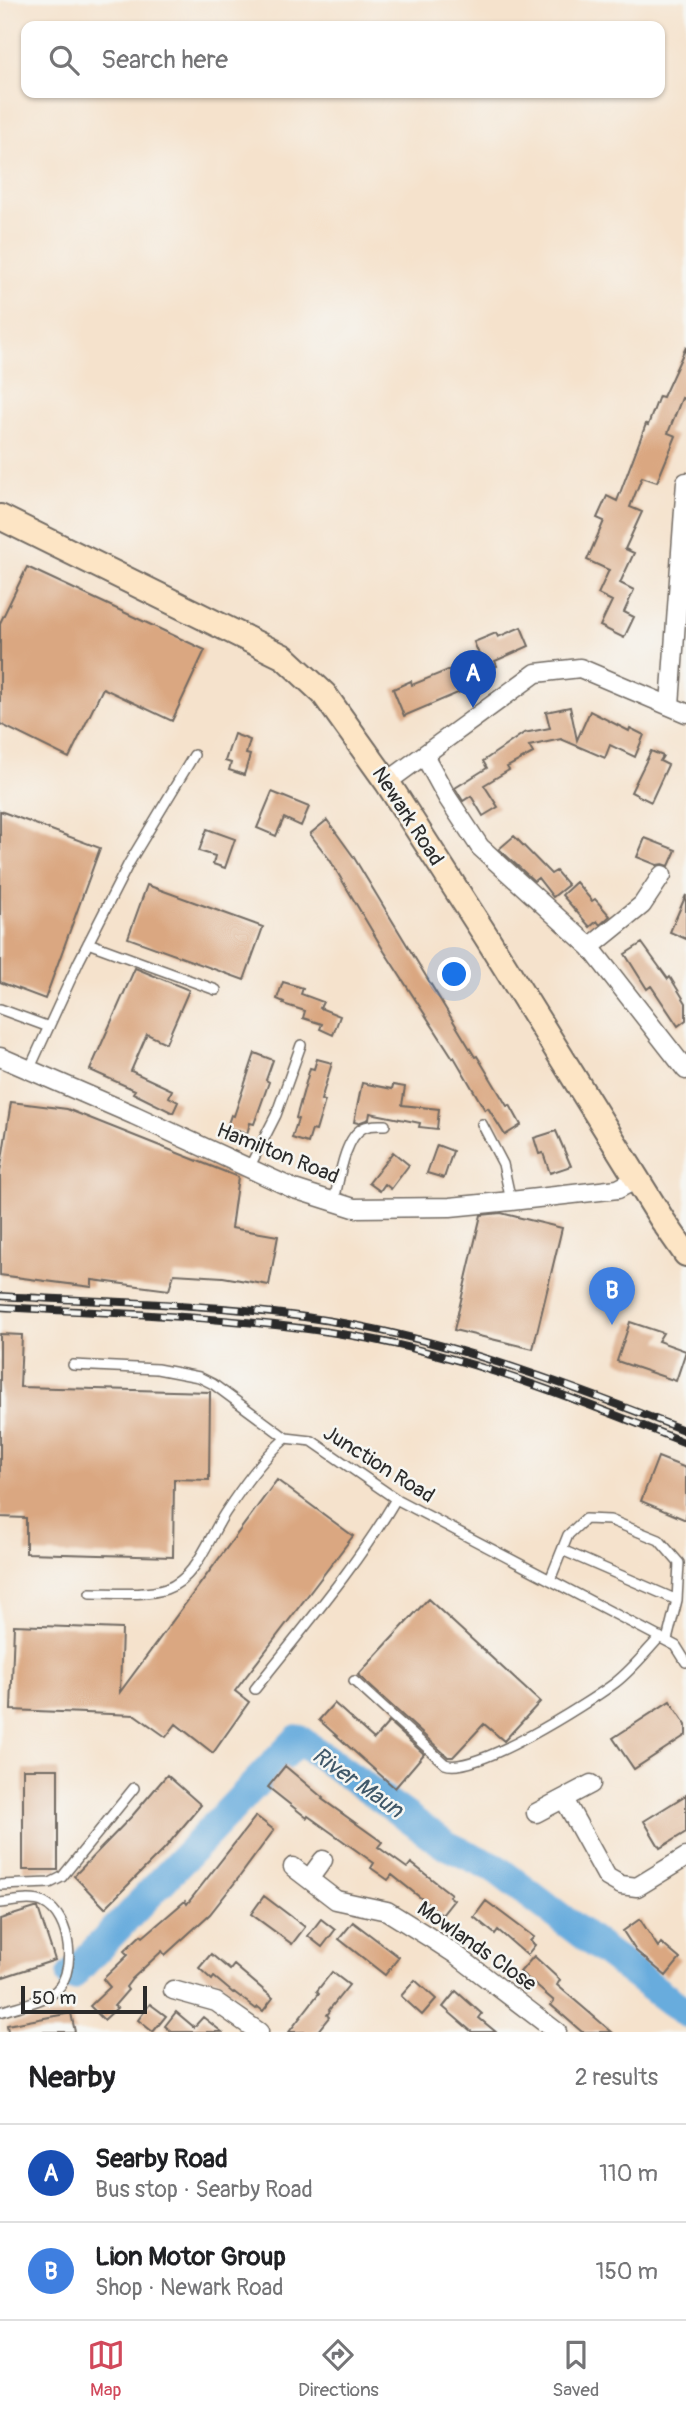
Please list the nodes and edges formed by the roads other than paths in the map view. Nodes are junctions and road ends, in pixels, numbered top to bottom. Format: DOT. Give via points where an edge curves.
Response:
graph roads {
  1 [pos="686,482"];
  2 [pos="0,517"];
  3 [pos="678,709"];
  4 [pos="194,755"];
  5 [pos="424,755"];
  6 [pos="387,782"];
  7 [pos="662,875"];
  8 [pos="88,943"];
  9 [pos="590,947"];
  10 [pos="216,990"];
  11 [pos="0,1009"];
  12 [pos="49,1027"];
  13 [pos="301,1045"];
  14 [pos="0,1057"];
  15 [pos="29,1070"];
  16 [pos="686,1070"];
  17 [pos="482,1124"];
  18 [pos="385,1125"];
  19 [pos="249,1168"];
  20 [pos="637,1179"];
  21 [pos="334,1201"];
  22 [pos="511,1201"];
  23 [pos="686,1254"];
  24 [pos="73,1365"];
  25 [pos="286,1437"];
  26 [pos="396,1499"];
  27 [pos="562,1550"];
  28 [pos="550,1580"];
  29 [pos="90,1593"];
  30 [pos="677,1600"];
  31 [pos="663,1638"];
  32 [pos="686,1662"];
  33 [pos="354,1681"];
  34 [pos="255,1689"];
  35 [pos="591,1784"];
  36 [pos="134,1788"];
  37 [pos="564,1799"];
  38 [pos="536,1813"];
  39 [pos="323,1860"];
  40 [pos="681,1860"];
  41 [pos="293,1867"];
  42 [pos="309,1879"];
  43 [pos="686,1879"];
  44 [pos="0,1885"];
  45 [pos="0,1903"];
  46 [pos="173,1990"];
  47 [pos="0,2012"];
  48 [pos="251,2030"];
  49 [pos="557,2032"];
  1 -- 3 [label="street"];
  2 -- 6 [label="main road, Newark Road" via="284,657 324,694"];
  3 -- 5 [label="street" via="580,668 536,673"];
  4 -- 8 [label="lane" via="129,863"];
  5 -- 6 [label="street"];
  5 -- 9 [label="street, Newark Road" via="480,847"];
  6 -- 20 [label="main road, Newark Road"];
  7 -- 9 [label="street" via="642,905"];
  8 -- 10 [label="lane"];
  8 -- 12 [label="lane"];
  9 -- 16 [label="street, Newark Road"];
  11 -- 12 [label="lane"];
  12 -- 15 [label="lane"];
  13 -- 19 [label="lane" via="276,1115"];
  14 -- 15 [label="street, Hamilton Road"];
  15 -- 19 [label="street, Hamilton Road"];
  17 -- 22 [label="lane" via="503,1164"];
  18 -- 21 [label="lane" via="361,1128 352,1137"];
  19 -- 21 [label="street, Hamilton Road"];
  20 -- 22 [label="street, Hamilton Road" via="618,1189"];
  20 -- 23 [label="main road, Newark Road"];
  21 -- 22 [label="street, Hamilton Road" via="354,1208"];
  24 -- 25 [label="lane" via="157,1369 199,1377"];
  25 -- 26 [label="lane, Junction Road" via="312,1441"];
  25 -- 29 [label="lane" via="264,1457 190,1573 154,1592"];
  26 -- 28 [label="lane, Junction Road"];
  26 -- 34 [label="lane" via="354,1563"];
  27 -- 28 [label="lane"];
  27 -- 30 [label="lane"];
  27 -- 30 [label="lane" via="569,1535 585,1520 611,1520 659,1540 679,1563"];
  28 -- 31 [label="lane, Junction Road"];
  30 -- 31 [label="lane"];
  31 -- 32 [label="lane, Junction Road" via="676,1646"];
  31 -- 33 [label="lane" via="588,1701 498,1753 459,1766 444,1764"];
  35 -- 37 [label="street"];
  36 -- 44 [label="lane" via="62,1877 50,1883"];
  37 -- 38 [label="street"];
  37 -- 40 [label="street" via="607,1877 621,1885 637,1886"];
  39 -- 42 [label="street"];
  40 -- 43 [label="street"];
  41 -- 42 [label="street, Mowlands Close"];
  42 -- 49 [label="street, Mowlands Close" via="336,1900 387,1911 455,1954"];
  45 -- 47 [label="lane" via="46,1903 60,1922 70,1954 68,1970 52,1994"];
  46 -- 48 [label="street" via="216,2002"];
}
